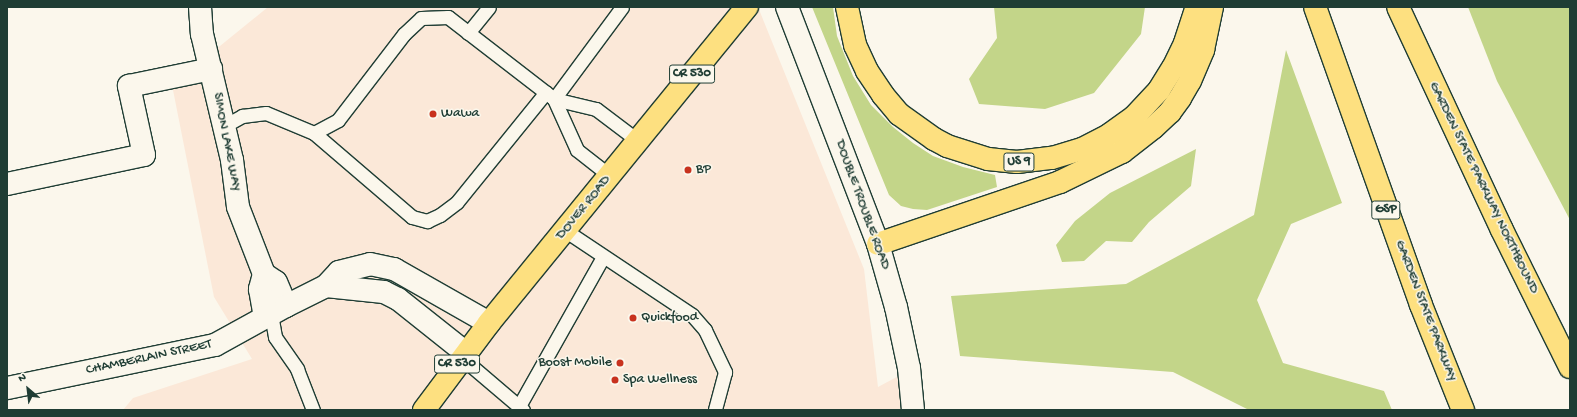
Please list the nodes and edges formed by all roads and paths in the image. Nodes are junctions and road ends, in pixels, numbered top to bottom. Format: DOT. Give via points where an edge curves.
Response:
graph roads {
  1 [pos="200,7"];
  2 [pos="489,7"];
  3 [pos="622,7"];
  4 [pos="746,7"];
  5 [pos="787,7"];
  6 [pos="847,7"];
  7 [pos="1197,7"];
  8 [pos="1212,7"];
  9 [pos="1315,7"];
  10 [pos="1398,7"];
  11 [pos="468,33"];
  12 [pos="211,69"];
  13 [pos="550,96"];
  14 [pos="224,126"];
  15 [pos="314,133"];
  16 [pos="637,140"];
  17 [pos="610,176"];
  18 [pos="7,184"];
  19 [pos="566,231"];
  20 [pos="878,244"];
  21 [pos="603,257"];
  22 [pos="326,286"];
  23 [pos="274,313"];
  24 [pos="489,323"];
  25 [pos="464,356"];
  26 [pos="1570,367"];
  27 [pos="7,388"];
  28 [pos="521,408"];
  29 [pos="313,410"];
  30 [pos="424,410"];
  31 [pos="715,410"];
  32 [pos="913,410"];
  33 [pos="1463,410"];
  1 -- 12 [label="street, SIMON LAKE WAY" via="202,34"];
  2 -- 11 [label="lane"];
  3 -- 13 [label="lane"];
  4 -- 16 [label="main road, DOVER ROAD / CR 530"];
  5 -- 20 [label="street, DOUBLE TROUBLE ROAD"];
  6 -- 7 [label="main road, US 9" via="855,45 867,71 900,114 927,135 947,146 988,159 1017,162 1052,158 1082,149 1109,136 1134,117 1159,90 1173,68 1185,43"];
  8 -- 20 [label="main road" via="1203,50 1180,98 1153,128 1122,152 1060,182"];
  9 -- 33 [label="main road, GARDEN STATE PARKWAY / GSP" via="1418,298"];
  10 -- 26 [label="main road, GARDEN STATE PARKWAY NORTHBOUND" via="1495,216"];
  11 -- 13 [label="lane"];
  11 -- 15 [label="lane" via="448,17 421,18 404,34 338,120"];
  12 -- 14 [label="street, SIMON LAKE WAY"];
  12 -- 18 [label="street" via="129,86 144,155"];
  13 -- 15 [label="lane" via="457,202 427,221 412,217"];
  13 -- 16 [label="lane" via="596,109"];
  13 -- 17 [label="lane" via="577,150"];
  14 -- 15 [label="lane" via="242,116 266,113"];
  14 -- 23 [label="street, SIMON LAKE WAY" via="232,160 238,207 264,274 276,282"];
  16 -- 17 [label="main road, DOVER ROAD / CR 530"];
  17 -- 19 [label="main road, DOVER ROAD / CR 530"];
  19 -- 21 [label="lane"];
  19 -- 24 [label="main road, DOVER ROAD / CR 530"];
  20 -- 32 [label="street, DOUBLE TROUBLE ROAD" via="896,307 909,368"];
  21 -- 28 [label="lane"];
  21 -- 31 [label="lane" via="692,315 705,330 725,372"];
  22 -- 23 [label="street, CHAMBERLAIN STREET"];
  22 -- 24 [label="street, CHAMBERLAIN STREET" via="339,272 370,264 394,269"];
  22 -- 25 [label="street" via="384,292 398,299"];
  23 -- 27 [label="street, CHAMBERLAIN STREET" via="215,345"];
  23 -- 29 [label="lane" via="275,337 297,369"];
  24 -- 25 [label="main road, DOVER ROAD / CR 530"];
  25 -- 28 [label="lane"];
  25 -- 30 [label="main road, DOVER ROAD / CR 530"];
}
